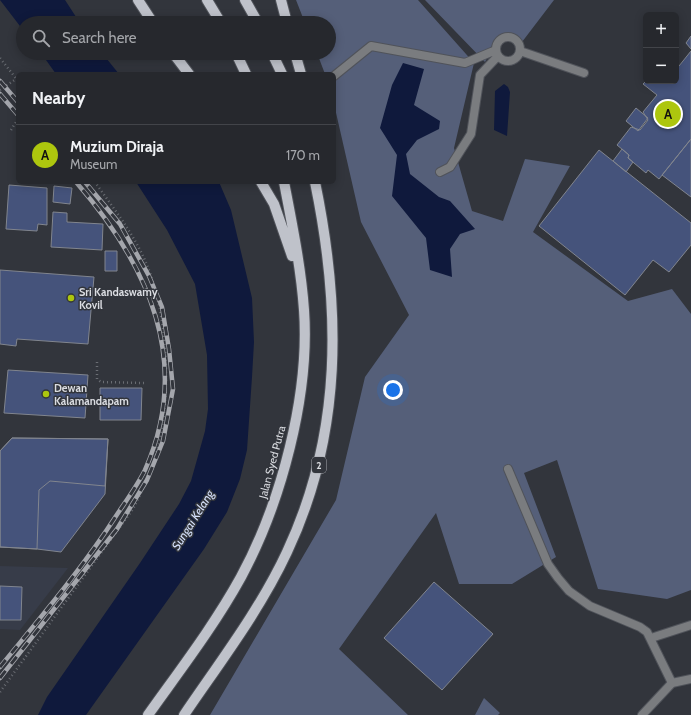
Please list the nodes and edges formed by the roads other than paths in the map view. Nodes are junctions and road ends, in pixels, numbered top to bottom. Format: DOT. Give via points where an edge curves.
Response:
graph roads {
  1 [pos="138,0"];
  2 [pos="207,0"];
  3 [pos="245,0"];
  4 [pos="281,0"];
  5 [pos="148,16"];
  6 [pos="217,16"];
  7 [pos="254,16"];
  8 [pos="285,16"];
  9 [pos="520,51"];
  10 [pos="497,53"];
  11 [pos="178,60"];
  12 [pos="239,60"];
  13 [pos="275,60"];
  14 [pos="297,60"];
  15 [pos="187,72"];
  16 [pos="245,72"];
  17 [pos="281,72"];
  18 [pos="300,72"];
  19 [pos="584,73"];
  20 [pos="336,74"];
  21 [pos="440,172"];
  22 [pos="262,184"];
  23 [pos="284,184"];
  24 [pos="315,184"];
  25 [pos="301,280"];
  26 [pos="508,469"];
  27 [pos="691,625"];
  28 [pos="651,638"];
  29 [pos="691,679"];
  30 [pos="672,684"];
  31 [pos="148,715"];
  32 [pos="184,715"];
  33 [pos="642,715"];
  1 -- 5 [label="main road"];
  2 -- 6 [label="main road"];
  3 -- 7 [label="main road"];
  4 -- 8 [label="main road"];
  9 -- 10 [label="street" via="511,61 504,61"];
  9 -- 10 [label="street" via="516,40 506,37 500,40"];
  9 -- 19 [label="street"];
  10 -- 20 [label="street" via="465,63 371,46"];
  10 -- 21 [label="street" via="480,75 471,134 450,167"];
  11 -- 15 [label="main road"];
  12 -- 16 [label="main road"];
  13 -- 17 [label="main road"];
  14 -- 18 [label="main road"];
  22 -- 25 [label="main road" via="274,204"];
  23 -- 25 [label="main road, Jalan Syed Putra"];
  24 -- 32 [label="main road, 2" via="328,257 334,334 329,410 319,465 302,519 268,587"];
  25 -- 31 [label="main road, Jalan Syed Putra" via="305,332 300,390 290,447 270,511 245,569 228,599"];
  26 -- 28 [label="street" via="548,564 569,591 590,606 640,627"];
  27 -- 28 [label="street"];
  28 -- 30 [label="street"];
  29 -- 30 [label="street"];
  30 -- 33 [label="street"];
}
